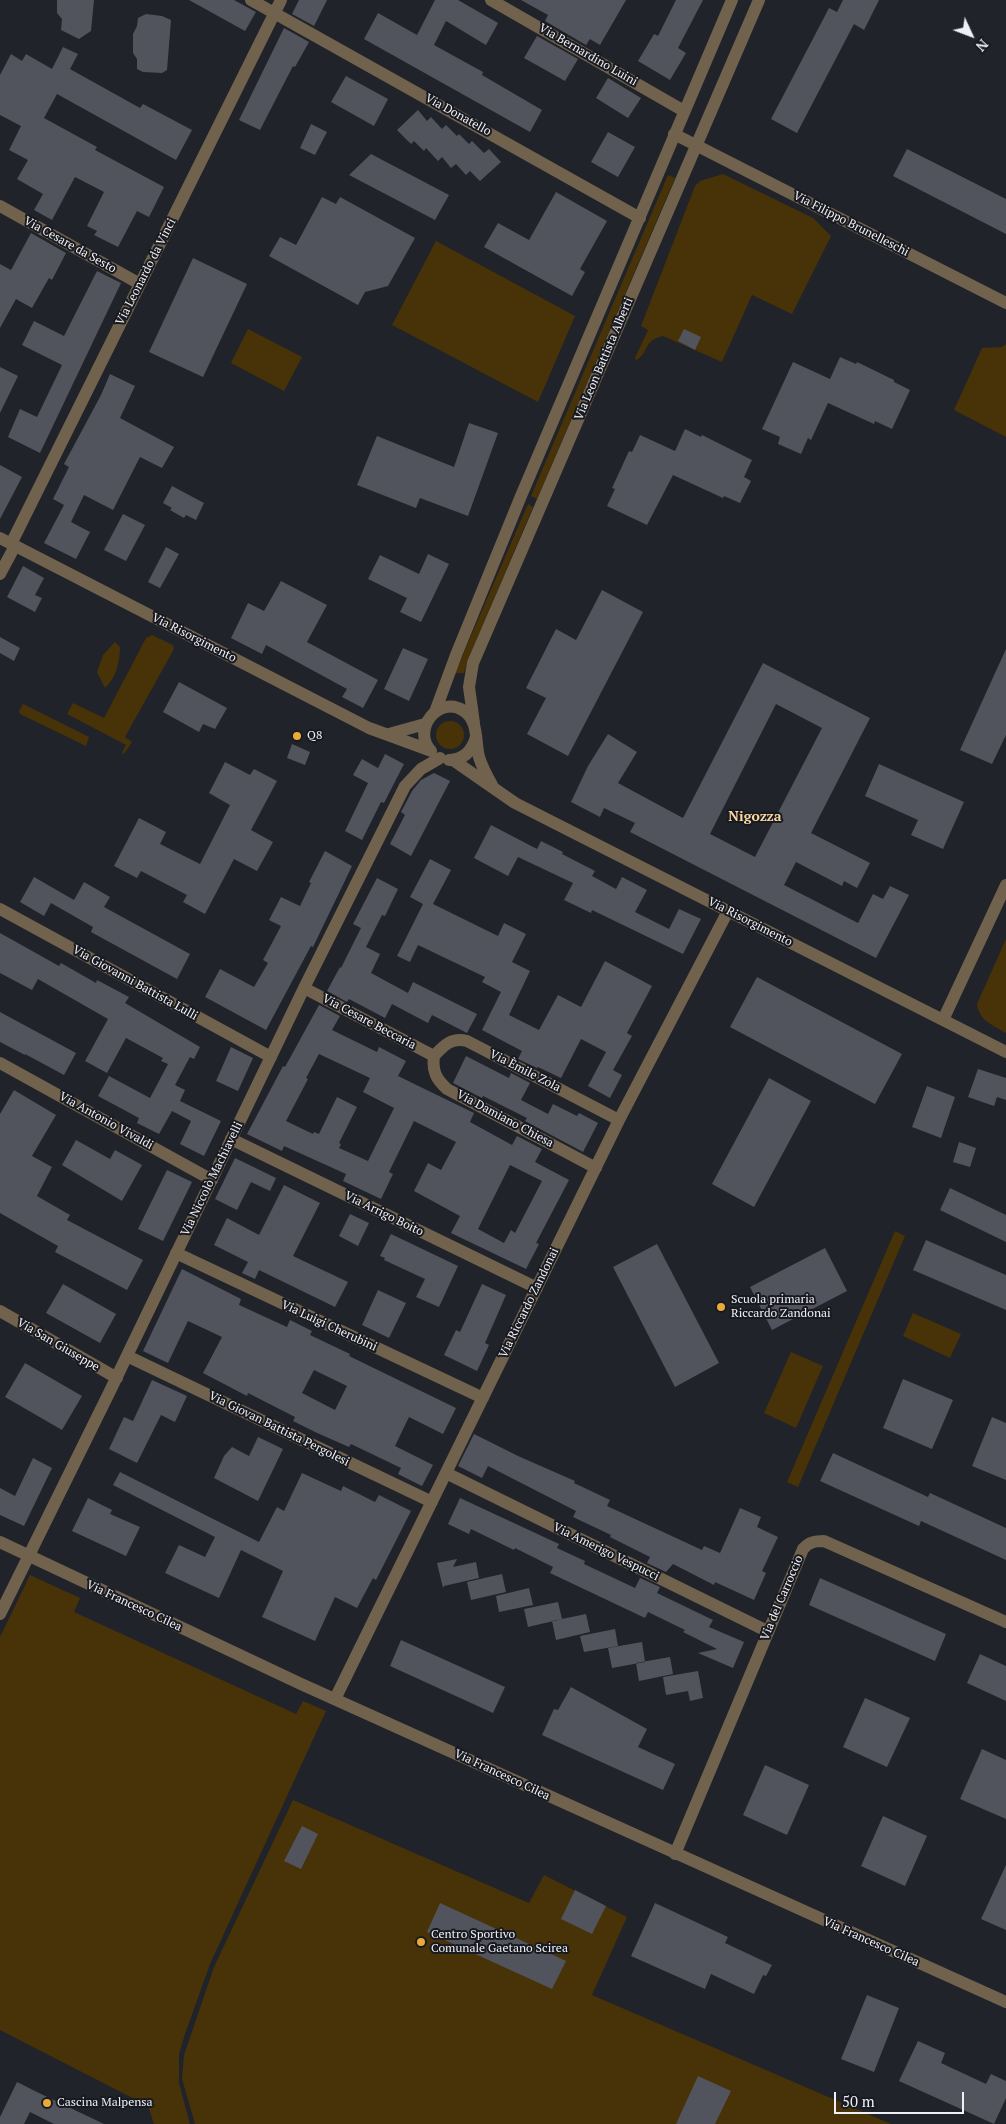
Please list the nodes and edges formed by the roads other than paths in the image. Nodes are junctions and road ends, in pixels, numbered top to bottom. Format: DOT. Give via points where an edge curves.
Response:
graph roads {
  1 [pos="251,0"];
  2 [pos="281,0"];
  3 [pos="492,0"];
  4 [pos="732,0"];
  5 [pos="759,0"];
  6 [pos="275,13"];
  7 [pos="714,40"];
  8 [pos="684,111"];
  9 [pos="678,136"];
  10 [pos="696,145"];
  11 [pos="0,206"];
  12 [pos="640,218"];
  13 [pos="140,284"];
  14 [pos="1006,303"];
  15 [pos="9,543"];
  16 [pos="0,574"];
  17 [pos="435,712"];
  18 [pos="474,723"];
  19 [pos="425,724"];
  20 [pos="389,734"];
  21 [pos="476,737"];
  22 [pos="429,750"];
  23 [pos="440,758"];
  24 [pos="453,760"];
  25 [pos="495,789"];
  26 [pos="1006,885"];
  27 [pos="0,909"];
  28 [pos="728,911"];
  29 [pos="304,988"];
  30 [pos="943,1020"];
  31 [pos="1006,1052"];
  32 [pos="434,1056"];
  33 [pos="271,1057"];
  34 [pos="0,1063"];
  35 [pos="619,1120"];
  36 [pos="231,1139"];
  37 [pos="596,1168"];
  38 [pos="212,1180"];
  39 [pos="176,1253"];
  40 [pos="537,1288"];
  41 [pos="0,1311"];
  42 [pos="127,1356"];
  43 [pos="117,1378"];
  44 [pos="482,1398"];
  45 [pos="446,1474"];
  46 [pos="432,1502"];
  47 [pos="0,1542"];
  48 [pos="29,1556"];
  49 [pos="0,1614"];
  50 [pos="1006,1622"];
  51 [pos="767,1631"];
  52 [pos="335,1698"];
  53 [pos="675,1854"];
  54 [pos="1006,2002"];
  1 -- 6 [label="street, Via Donatello"];
  2 -- 6 [label="street, Via Leonardo da Vinci"];
  3 -- 8 [label="street, Via Bernardino Luini"];
  4 -- 7 [label="street, Via Leon Battista Alberti"];
  5 -- 10 [label="street, Via Leon Battista Alberti"];
  6 -- 12 [label="street, Via Donatello"];
  6 -- 13 [label="street, Via Leonardo da Vinci"];
  7 -- 8 [label="street, Via Leon Battista Alberti"];
  7 -- 9 [label="street" via="717,44 708,72"];
  8 -- 9 [label="street, Via Leon Battista Alberti"];
  9 -- 10 [label="street, Via Filippo Brunelleschi"];
  9 -- 12 [label="street, Via Leon Battista Alberti"];
  10 -- 14 [label="street, Via Filippo Brunelleschi"];
  10 -- 18 [label="street, Via Leon Battista Alberti" via="473,663 469,687"];
  11 -- 13 [label="street, Via Cesare da Sesto"];
  12 -- 17 [label="street, Via Leon Battista Alberti" via="520,496"];
  13 -- 15 [label="street, Via Leonardo da Vinci"];
  15 -- 16 [label="street, Via Leonardo da Vinci"];
  15 -- 20 [label="street, Via Risorgimento" via="369,728"];
  17 -- 18 [label="street" via="442,708 458,708"];
  17 -- 19 [label="street"];
  18 -- 21 [label="street"];
  19 -- 20 [label="street"];
  19 -- 22 [label="street" via="424,738"];
  20 -- 22 [label="street, Via Risorgimento"];
  21 -- 24 [label="street" via="468,752"];
  21 -- 25 [label="street" via="480,757"];
  22 -- 23 [label="street"];
  23 -- 24 [label="street"];
  23 -- 29 [label="street, Via Niccolò Machiavelli" via="421,769 405,786"];
  24 -- 25 [label="street, Via Risorgimento"];
  25 -- 28 [label="street, Via Risorgimento"];
  26 -- 30 [label="street"];
  27 -- 33 [label="street, Via Giovanni Battista Lulli"];
  28 -- 30 [label="street, Via Risorgimento"];
  28 -- 35 [label="street, Via Riccardo Zandonai"];
  29 -- 32 [label="street, Via Cesare Beccaria"];
  29 -- 33 [label="street, Via Niccolò Machiavelli"];
  30 -- 31 [label="street, Via Risorgimento"];
  32 -- 35 [label="street, Via Èmile Zola" via="448,1042 467,1041"];
  32 -- 37 [label="street, Via Damiano Chiesa" via="436,1078 447,1089"];
  33 -- 36 [label="street, Via Niccolò Machiavelli"];
  34 -- 38 [label="street, Via Antonio Vivaldi"];
  35 -- 37 [label="street, Via Riccardo Zandonai"];
  36 -- 38 [label="street, Via Niccolò Machiavelli"];
  36 -- 40 [label="street, Via Arrigo Boito"];
  37 -- 40 [label="street, Via Riccardo Zandonai"];
  38 -- 39 [label="street, Via Niccolò Machiavelli"];
  39 -- 42 [label="street, Via Niccolò Machiavelli"];
  39 -- 44 [label="street, Via Luigi Cherubini"];
  40 -- 44 [label="street, Via Riccardo Zandonai"];
  41 -- 43 [label="street, Via San Giuseppe"];
  42 -- 43 [label="street, Via Niccolò Machiavelli"];
  42 -- 46 [label="street, Via Giovan Battista Pergolesi"];
  43 -- 48 [label="street, Via Niccolò Machiavelli"];
  44 -- 45 [label="street, Via Riccardo Zandonai"];
  45 -- 46 [label="street, Via Riccardo Zandonai"];
  45 -- 51 [label="street, Via Amerigo Vespucci"];
  46 -- 52 [label="street, Via Riccardo Zandonai"];
  47 -- 48 [label="street, Via Francesco Cilea"];
  48 -- 49 [label="street, Via Niccolò Machiavelli"];
  48 -- 52 [label="street, Via Francesco Cilea"];
  50 -- 51 [label="street, Via del Carroccio" via="824,1541 814,1541 803,1549"];
  51 -- 53 [label="street, Via del Carroccio"];
  52 -- 53 [label="street, Via Francesco Cilea"];
  53 -- 54 [label="street, Via Francesco Cilea"];
}
